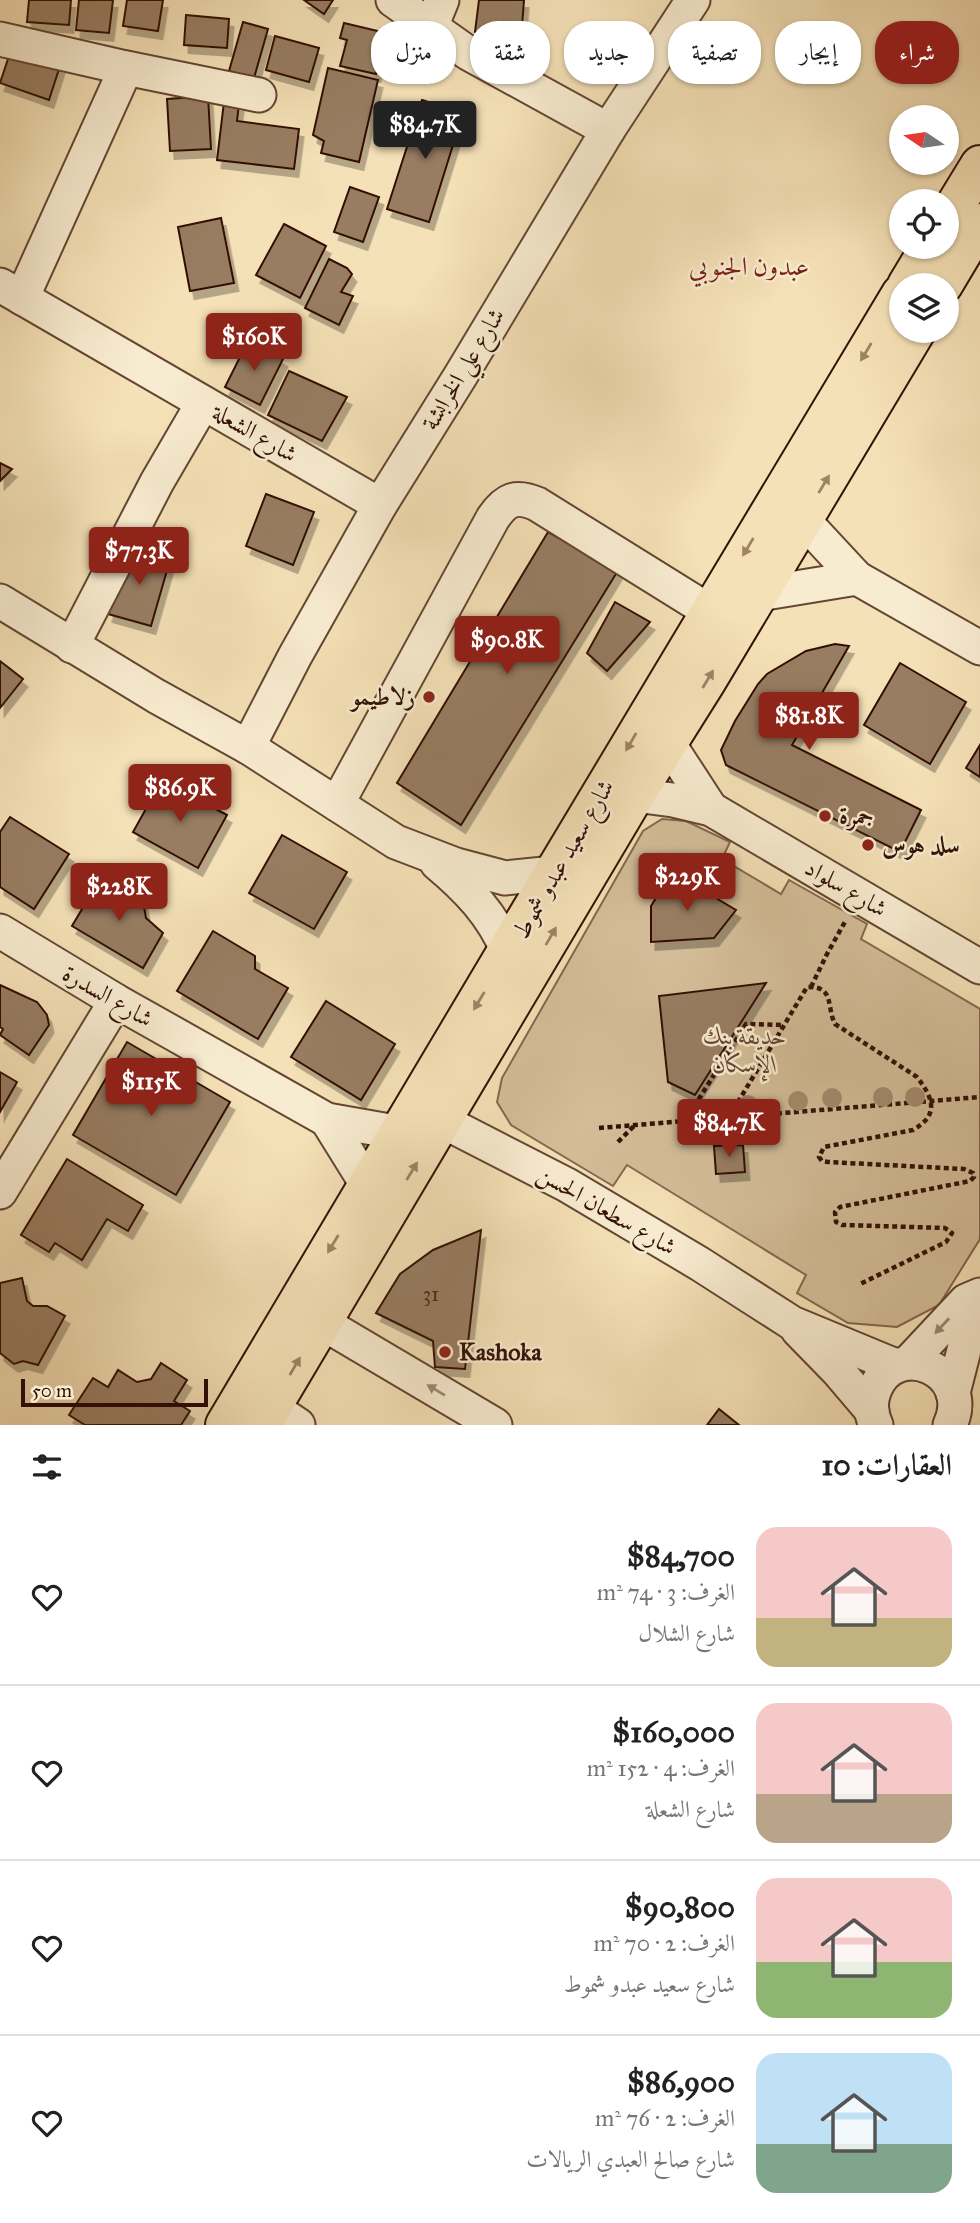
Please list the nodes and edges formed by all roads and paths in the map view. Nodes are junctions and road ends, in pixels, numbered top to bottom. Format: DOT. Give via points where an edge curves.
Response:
graph roads {
  1 [pos="393,0"];
  2 [pos="693,0"];
  3 [pos="436,13"];
  4 [pos="0,39"];
  5 [pos="126,68"];
  6 [pos="259,95"];
  7 [pos="608,130"];
  8 [pos="980,165"];
  9 [pos="959,199"];
  10 [pos="980,223"];
  11 [pos="950,273"];
  12 [pos="11,291"];
  13 [pos="889,314"];
  14 [pos="909,343"];
  15 [pos="204,403"];
  16 [pos="380,505"];
  17 [pos="803,520"];
  18 [pos="857,578"];
  19 [pos="759,594"];
  20 [pos="0,601"];
  21 [pos="709,611"];
  22 [pos="72,646"];
  23 [pos="980,648"];
  24 [pos="668,743"];
  25 [pos="248,747"];
  26 [pos="635,795"];
  27 [pos="337,804"];
  28 [pos="711,809"];
  29 [pos="430,857"];
  30 [pos="554,873"];
  31 [pos="860,897"];
  32 [pos="0,931"];
  33 [pos="508,952"];
  34 [pos="980,967"];
  35 [pos="811,987"];
  36 [pos="116,1001"];
  37 [pos="783,1025"];
  38 [pos="980,1097"];
  39 [pos="930,1102"];
  40 [pos="729,1117"];
  41 [pos="718,1118"];
  42 [pos="327,1120"];
  43 [pos="420,1120"];
  44 [pos="685,1121"];
  45 [pos="634,1125"];
  46 [pos="599,1128"];
  47 [pos="618,1142"];
  48 [pos="719,1146"];
  49 [pos="369,1186"];
  50 [pos="0,1192"];
  51 [pos="860,1284"];
  52 [pos="980,1295"];
  53 [pos="980,1309"];
  54 [pos="321,1322"];
  55 [pos="792,1323"];
  56 [pos="902,1365"];
  57 [pos="960,1411"];
  58 [pos="277,1419"];
  59 [pos="874,1421"];
  60 [pos="225,1425"];
  61 [pos="495,1425"];
  1 -- 3 [label="street"];
  2 -- 7 [label="street, شارع علي الخرابشة"];
  3 -- 7 [label="street" via="468,53"];
  4 -- 5 [label="street"];
  5 -- 6 [label="street"];
  5 -- 12 [label="street, شارع الشعلة"];
  7 -- 16 [label="street, شارع علي الخرابشة"];
  8 -- 9 [label="main road"];
  10 -- 11 [label="main road"];
  12 -- 15 [label="street, شارع الشعلة"];
  13 -- 21 [label="main road, شارع سعيد عبدو شموط, one-way"];
  17 -- 14 [label="main road, شارع سعيد عبدو شموط, one-way"];
  15 -- 16 [label="street, شارع الشعلة"];
  15 -- 22 [label="street" via="157,482"];
  16 -- 25 [label="street, شارع علي الخرابشة"];
  17 -- 18 [label="street"];
  17 -- 19 [label="main road, شارع سعيد عبدو شموط"];
  18 -- 19 [label="street"];
  18 -- 23 [label="street"];
  24 -- 19 [label="main road, شارع سعيد عبدو شموط, one-way"];
  20 -- 22 [label="street"];
  21 -- 27 [label="street" via="537,504 512,500 493,518"];
  21 -- 30 [label="main road, شارع سعيد عبدو شموط, one-way"];
  22 -- 25 [label="street"];
  24 -- 26 [label="main road, شارع سعيد عبدو شموط"];
  24 -- 28 [label="street, شارع سلواد"];
  25 -- 27 [label="street"];
  26 -- 28 [label="street, شارع سلواد"];
  43 -- 26 [label="main road, شارع سعيد عبدو شموط, one-way"];
  27 -- 29 [label="street" via="396,842"];
  28 -- 31 [label="street, شارع سلواد"];
  29 -- 30 [label="street" via="505,878"];
  29 -- 33 [label="street" via="474,897 494,922"];
  30 -- 33 [label="main road, شارع سعيد عبدو شموط"];
  31 -- 34 [label="street, شارع سلواد"];
  31 -- 35 [label="path"];
  32 -- 36 [label="street, شارع السدرة"];
  33 -- 43 [label="main road, شارع سعيد عبدو شموط, one-way"];
  35 -- 37 [label="path"];
  35 -- 39 [label="path" via="825,992 835,1024 917,1077"];
  36 -- 42 [label="street, شارع السدرة"];
  36 -- 50 [label="street"];
  37 -- 40 [label="path"];
  37 -- 44 [label="path" via="746,1024"];
  38 -- 39 [label="path"];
  39 -- 40 [label="path"];
  39 -- 51 [label="path" via="928,1120 913,1130 824,1147 820,1152 822,1161 828,1162 974,1173 970,1181 840,1207 835,1212 836,1222 842,1225 946,1228 953,1233 946,1242"];
  40 -- 41 [label="path"];
  41 -- 44 [label="path"];
  41 -- 48 [label="path"];
  42 -- 43 [label="street, شارع السدرة"];
  42 -- 49 [label="street, شارع السدرة"];
  43 -- 49 [label="main road, شارع سعيد عبدو شموط"];
  54 -- 43 [label="main road, شارع سعيد عبدو شموط, one-way"];
  43 -- 55 [label="street, شارع سطعان الحسن" via="568,1185"];
  44 -- 45 [label="path"];
  45 -- 46 [label="path"];
  45 -- 47 [label="path"];
  49 -- 60 [label="main road, شارع سعيد عبدو شموط, one-way"];
  52 -- 56 [label="street, one-way" via="966,1301"];
  53 -- 57 [label="street" via="966,1342"];
  58 -- 54 [label="main road, شارع سعيد عبدو شموط, one-way"];
  61 -- 54 [label="street, one-way"];
  55 -- 56 [label="street, شارع سطعان الحسن"];
  55 -- 59 [label="street, شارع سطعان الحسن" via="838,1371"];
  56 -- 57 [label="street, شارع سطعان الحسن" via="923,1364 936,1370 947,1380"];
  56 -- 59 [label="street" via="885,1374 877,1385 872,1398"];
}
